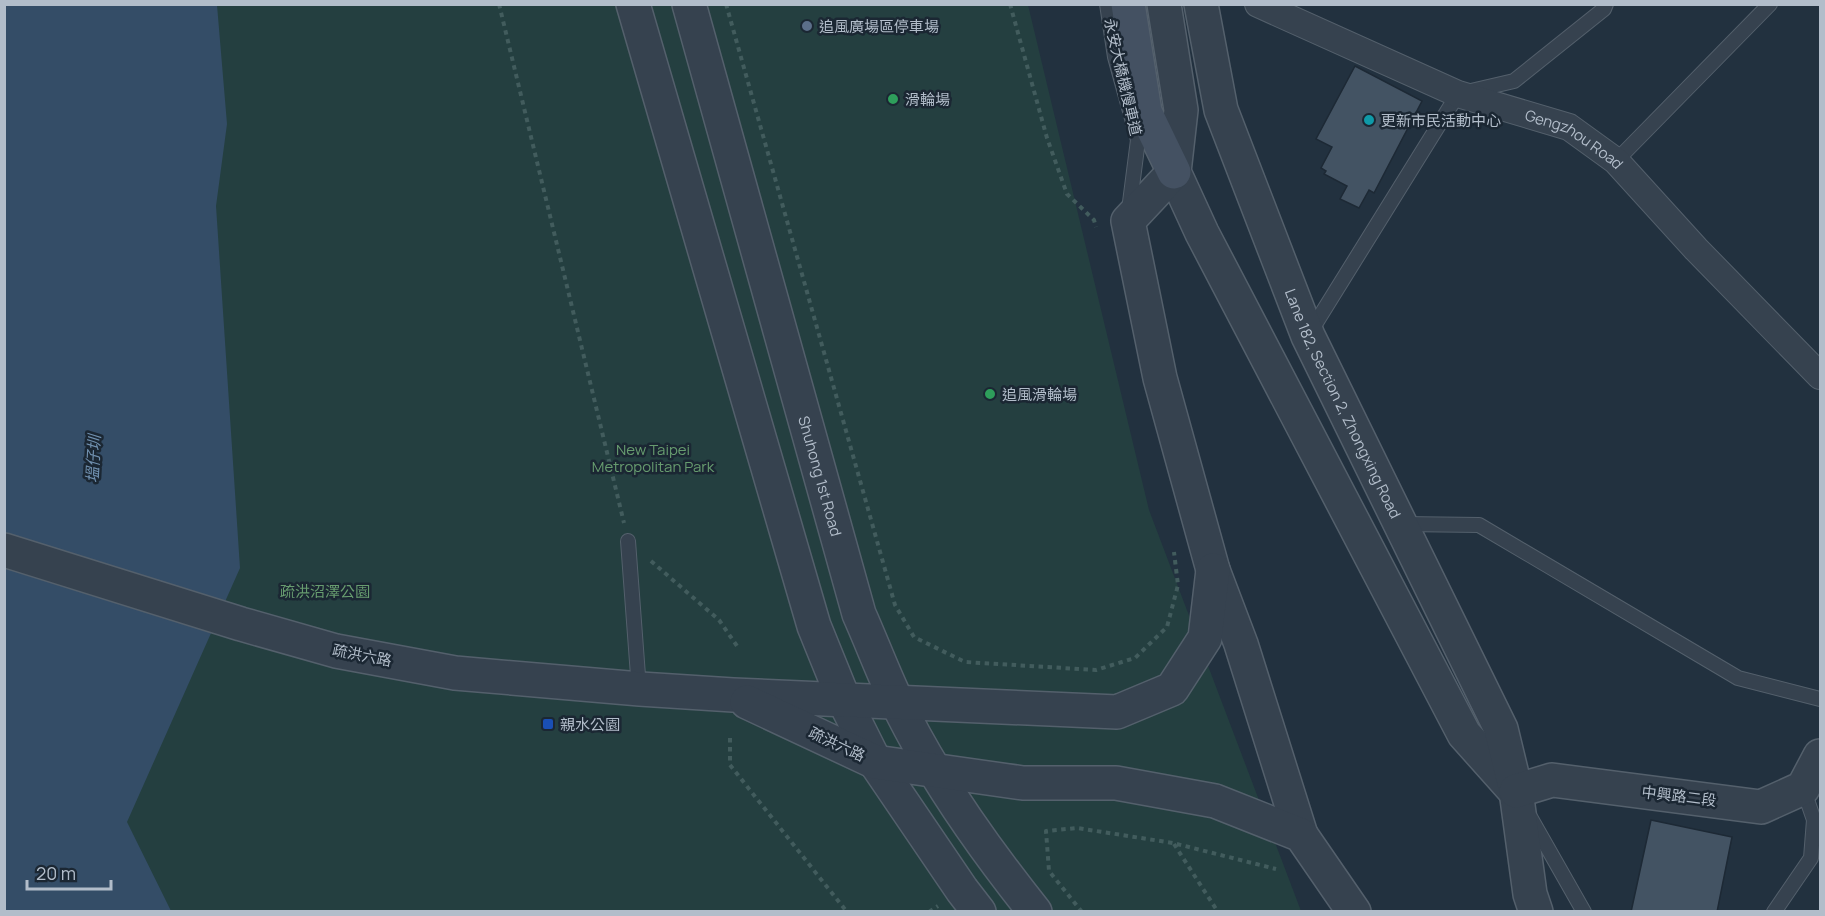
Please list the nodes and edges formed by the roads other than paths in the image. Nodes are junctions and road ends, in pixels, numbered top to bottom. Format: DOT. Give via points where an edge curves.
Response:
graph roads {
  1 [pos="633,4"];
  2 [pos="689,4"];
  3 [pos="1107,4"];
  4 [pos="1128,4"];
  5 [pos="1164,4"];
  6 [pos="1201,4"];
  7 [pos="1258,4"];
  8 [pos="1606,4"];
  9 [pos="1770,4"];
  10 [pos="1458,94"];
  11 [pos="1616,161"];
  12 [pos="1174,172"];
  13 [pos="1128,221"];
  14 [pos="1308,336"];
  15 [pos="1821,376"];
  16 [pos="1400,524"];
  17 [pos="628,541"];
  18 [pos="4,550"];
  19 [pos="1213,570"];
  20 [pos="639,689"];
  21 [pos="733,695"];
  22 [pos="1821,699"];
  23 [pos="844,700"];
  24 [pos="898,703"];
  25 [pos="1821,756"];
  26 [pos="875,762"];
  27 [pos="936,772"];
  28 [pos="1803,788"];
  29 [pos="1516,791"];
  30 [pos="1301,835"];
  31 [pos="1816,860"];
  32 [pos="979,912"];
  33 [pos="1035,912"];
  34 [pos="1353,912"];
  35 [pos="1536,912"];
  36 [pos="1584,912"];
  37 [pos="1774,912"];
  1 -- 23 [label="street" via="814,626"];
  2 -- 24 [label="street, Shuhong 1st Road" via="859,614"];
  3 -- 13 [label="lane, 永安大橋機慢車道" via="1115,57 1138,140"];
  4 -- 12 [label="main road" via="1145,112"];
  5 -- 12 [label="street" via="1181,110"];
  6 -- 14 [label="street, Lane 182, Section 2, Zhongxing Road" via="1221,110"];
  7 -- 10 [label="street, Gengzhou Road"];
  8 -- 10 [label="lane" via="1514,81"];
  9 -- 11 [label="lane"];
  10 -- 11 [label="street, Gengzhou Road" via="1569,127"];
  10 -- 14 [label="lane"];
  11 -- 15 [label="street, Gengzhou Road"];
  12 -- 13 [label="street"];
  12 -- 29 [label="street" via="1202,233 1464,734"];
  13 -- 19 [label="street" via="1160,378"];
  14 -- 16 [label="street, Lane 182, Section 2, Zhongxing Road"];
  16 -- 22 [label="lane" via="1479,525 1738,678"];
  16 -- 29 [label="street, Lane 182, Section 2, Zhongxing Road" via="1501,729"];
  17 -- 20 [label="lane"];
  18 -- 20 [label="street, 疏洪六路" via="336,651 454,673"];
  19 -- 24 [label="street, 疏洪六路" via="1205,638 1172,689 1117,712"];
  19 -- 30 [label="street" via="1241,644"];
  20 -- 21 [label="street, 疏洪六路"];
  21 -- 23 [label="street, 疏洪六路"];
  21 -- 26 [label="street, 疏洪六路"];
  23 -- 24 [label="street, 疏洪六路"];
  23 -- 26 [label="street"];
  24 -- 27 [label="street, Shuhong 1st Road"];
  25 -- 28 [label="street"];
  26 -- 27 [label="street"];
  26 -- 32 [label="street"];
  27 -- 30 [label="street" via="1023,783 1116,783 1215,801"];
  27 -- 33 [label="street, Shuhong 1st Road" via="998,865"];
  28 -- 29 [label="street, 中興路二段" via="1761,807 1552,780"];
  28 -- 31 [label="lane" via="1814,820"];
  29 -- 35 [label="street, Lane 182, Section 2, Zhongxing Road"];
  29 -- 36 [label="lane"];
  30 -- 34 [label="street"];
  31 -- 37 [label="lane"];
}
